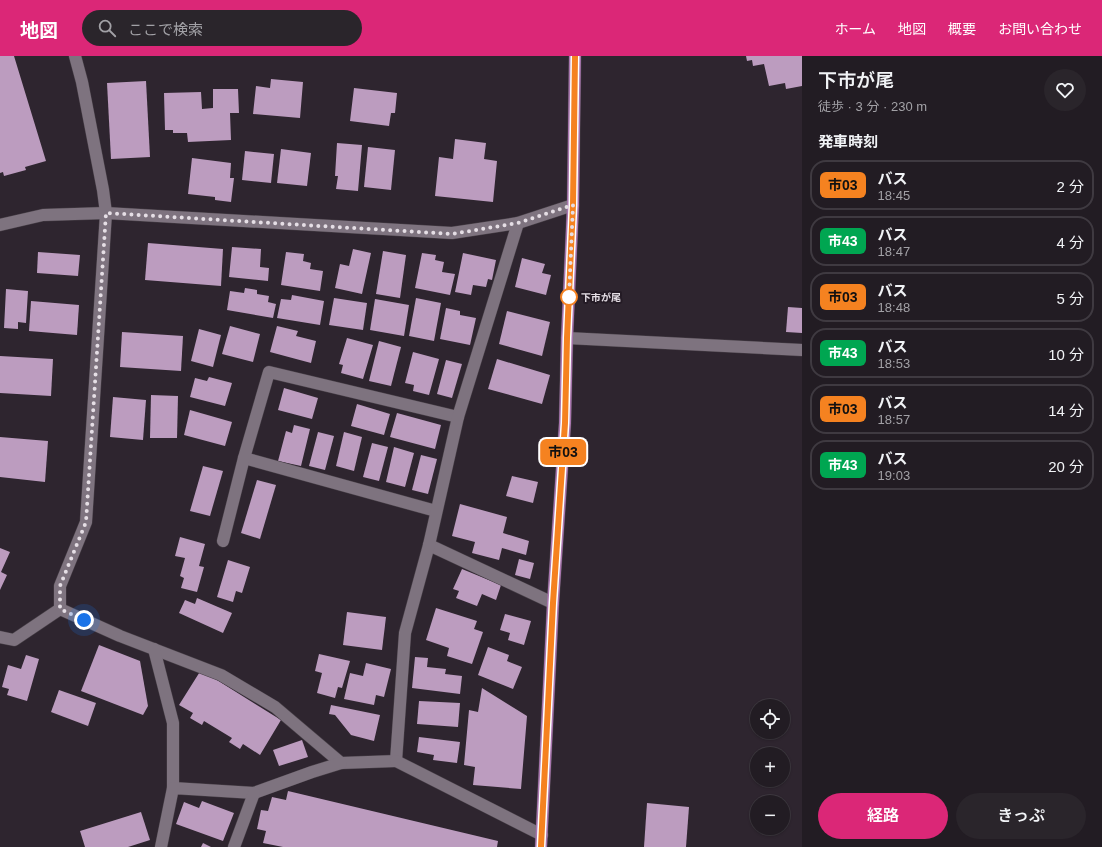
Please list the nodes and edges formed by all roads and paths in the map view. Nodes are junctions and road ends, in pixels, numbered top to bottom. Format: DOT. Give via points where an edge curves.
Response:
graph roads {
  1 [pos="74,56"];
  2 [pos="576,56"];
  3 [pos="573,205"];
  4 [pos="106,213"];
  5 [pos="518,223"];
  6 [pos="0,225"];
  7 [pos="567,338"];
  8 [pos="802,350"];
  9 [pos="458,417"];
  10 [pos="244,458"];
  11 [pos="436,511"];
  12 [pos="223,541"];
  13 [pos="429,545"];
  14 [pos="553,603"];
  15 [pos="60,609"];
  16 [pos="0,637"];
  17 [pos="154,649"];
  18 [pos="396,760"];
  19 [pos="341,763"];
  20 [pos="173,788"];
  21 [pos="254,793"];
  22 [pos="542,835"];
  23 [pos="161,847"];
  24 [pos="234,847"];
  25 [pos="541,847"];
  1 -- 4 [label="street" via="82,82"];
  2 -- 3 [label="main road"];
  3 -- 5 [label="street"];
  3 -- 7 [label="main road"];
  4 -- 5 [label="street" via="452,234"];
  4 -- 6 [label="street" via="43,215"];
  4 -- 15 [label="street" via="86,522 60,586"];
  5 -- 9 [label="street"];
  7 -- 8 [label="street"];
  7 -- 14 [label="main road" via="565,423"];
  9 -- 10 [label="street" via="268,372"];
  9 -- 11 [label="street"];
  10 -- 11 [label="street"];
  10 -- 12 [label="street"];
  11 -- 13 [label="street"];
  13 -- 14 [label="street"];
  13 -- 18 [label="street" via="405,633"];
  14 -- 22 [label="main road"];
  15 -- 16 [label="street" via="14,640"];
  15 -- 17 [label="street"];
  17 -- 19 [label="street" via="221,675 275,707"];
  17 -- 20 [label="street" via="173,723"];
  18 -- 19 [label="street"];
  18 -- 22 [label="street"];
  19 -- 21 [label="street"];
  20 -- 21 [label="street"];
  20 -- 23 [label="street"];
  21 -- 24 [label="street"];
  22 -- 25 [label="main road"];
}
